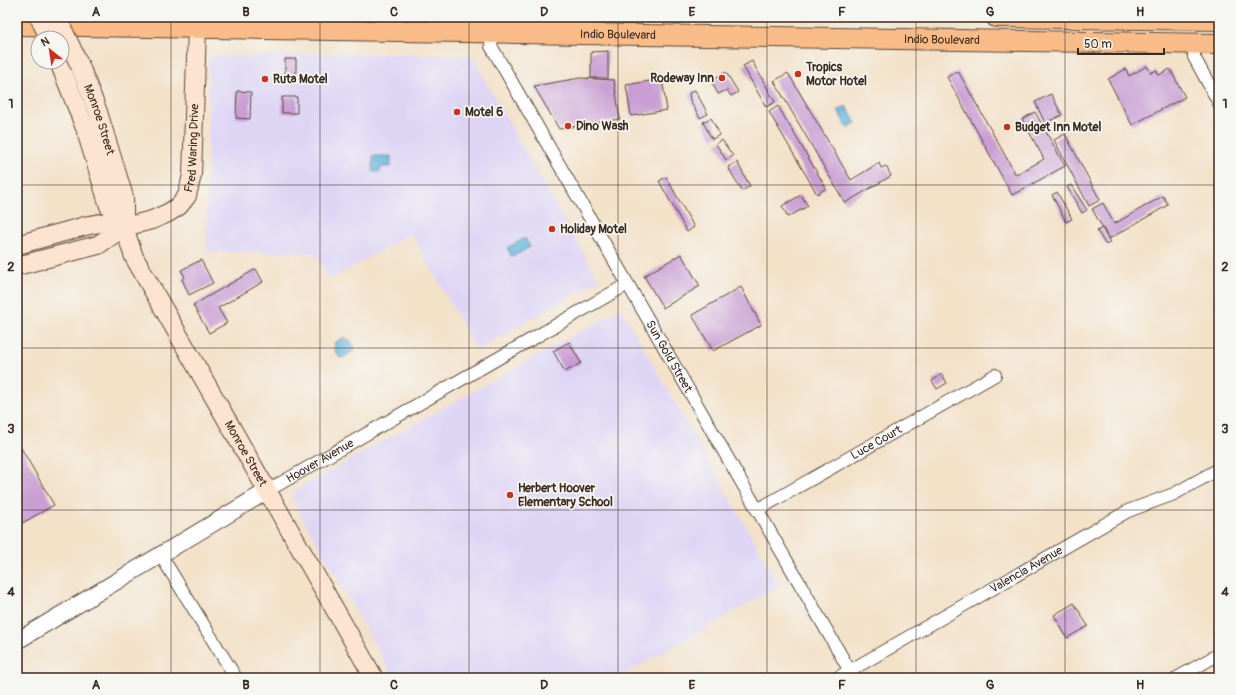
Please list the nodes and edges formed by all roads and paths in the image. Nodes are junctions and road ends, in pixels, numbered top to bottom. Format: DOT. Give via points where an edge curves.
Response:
graph roads {
  1 [pos="39,17"];
  2 [pos="57,17"];
  3 [pos="165,17"];
  4 [pos="473,17"];
  5 [pos="584,17"];
  6 [pos="996,17"];
  7 [pos="1163,20"];
  8 [pos="1219,20"];
  9 [pos="195,21"];
  10 [pos="17,25"];
  11 [pos="78,26"];
  12 [pos="45,30"];
  13 [pos="60,30"];
  14 [pos="1219,30"];
  15 [pos="492,33"];
  16 [pos="1194,44"];
  17 [pos="1219,44"];
  18 [pos="70,70"];
  19 [pos="1219,103"];
  20 [pos="124,227"];
  21 [pos="17,245"];
  22 [pos="17,266"];
  23 [pos="626,285"];
  24 [pos="995,375"];
  25 [pos="1219,469"];
  26 [pos="267,491"];
  27 [pos="757,510"];
  28 [pos="160,554"];
  29 [pos="17,641"];
  30 [pos="1219,654"];
  31 [pos="852,674"];
  32 [pos="236,678"];
  33 [pos="374,678"];
  34 [pos="837,678"];
  35 [pos="1177,678"];
  1 -- 12 [label="main road, bridge"];
  2 -- 13 [label="main road, Monroe Street, bridge"];
  3 -- 11 [label="main road" via="110,17"];
  4 -- 15 [label="main road"];
  5 -- 15 [label="main road" via="573,20 514,19 501,24"];
  6 -- 7 [label="main road"];
  7 -- 8 [label="main road"];
  7 -- 16 [label="main road" via="1181,30"];
  9 -- 11 [label="main road, Indio Boulevard"];
  9 -- 15 [label="main road, Indio Boulevard"];
  9 -- 20 [label="main road, Fred Waring Drive" via="192,175 187,196 179,206 168,213"];
  10 -- 11 [label="main road, Indio Boulevard"];
  14 -- 16 [label="main road" via="1206,34"];
  15 -- 16 [label="main road, Indio Boulevard"];
  15 -- 23 [label="street, Sun Gold Street" via="491,46"];
  16 -- 17 [label="main road, Indio Boulevard"];
  16 -- 19 [label="street" via="1194,57"];
  18 -- 20 [label="main road, Monroe Street" via="98,112 124,197"];
  20 -- 21 [label="main road, Fred Waring Drive" via="106,222"];
  20 -- 22 [label="main road, Fred Waring Drive" via="98,245"];
  20 -- 26 [label="main road, Monroe Street" via="134,257"];
  23 -- 26 [label="street, Hoover Avenue"];
  23 -- 27 [label="street, Sun Gold Street"];
  24 -- 27 [label="street, Luce Court"];
  25 -- 31 [label="street, Valencia Avenue" via="1174,494 1128,511"];
  26 -- 28 [label="street, Hoover Avenue"];
  26 -- 33 [label="main road, Monroe Street"];
  27 -- 31 [label="street, Sun Gold Street"];
  28 -- 29 [label="street, Hoover Avenue"];
  28 -- 32 [label="street"];
  30 -- 35 [label="street"];
  31 -- 34 [label="street, Valencia Avenue"];
}
